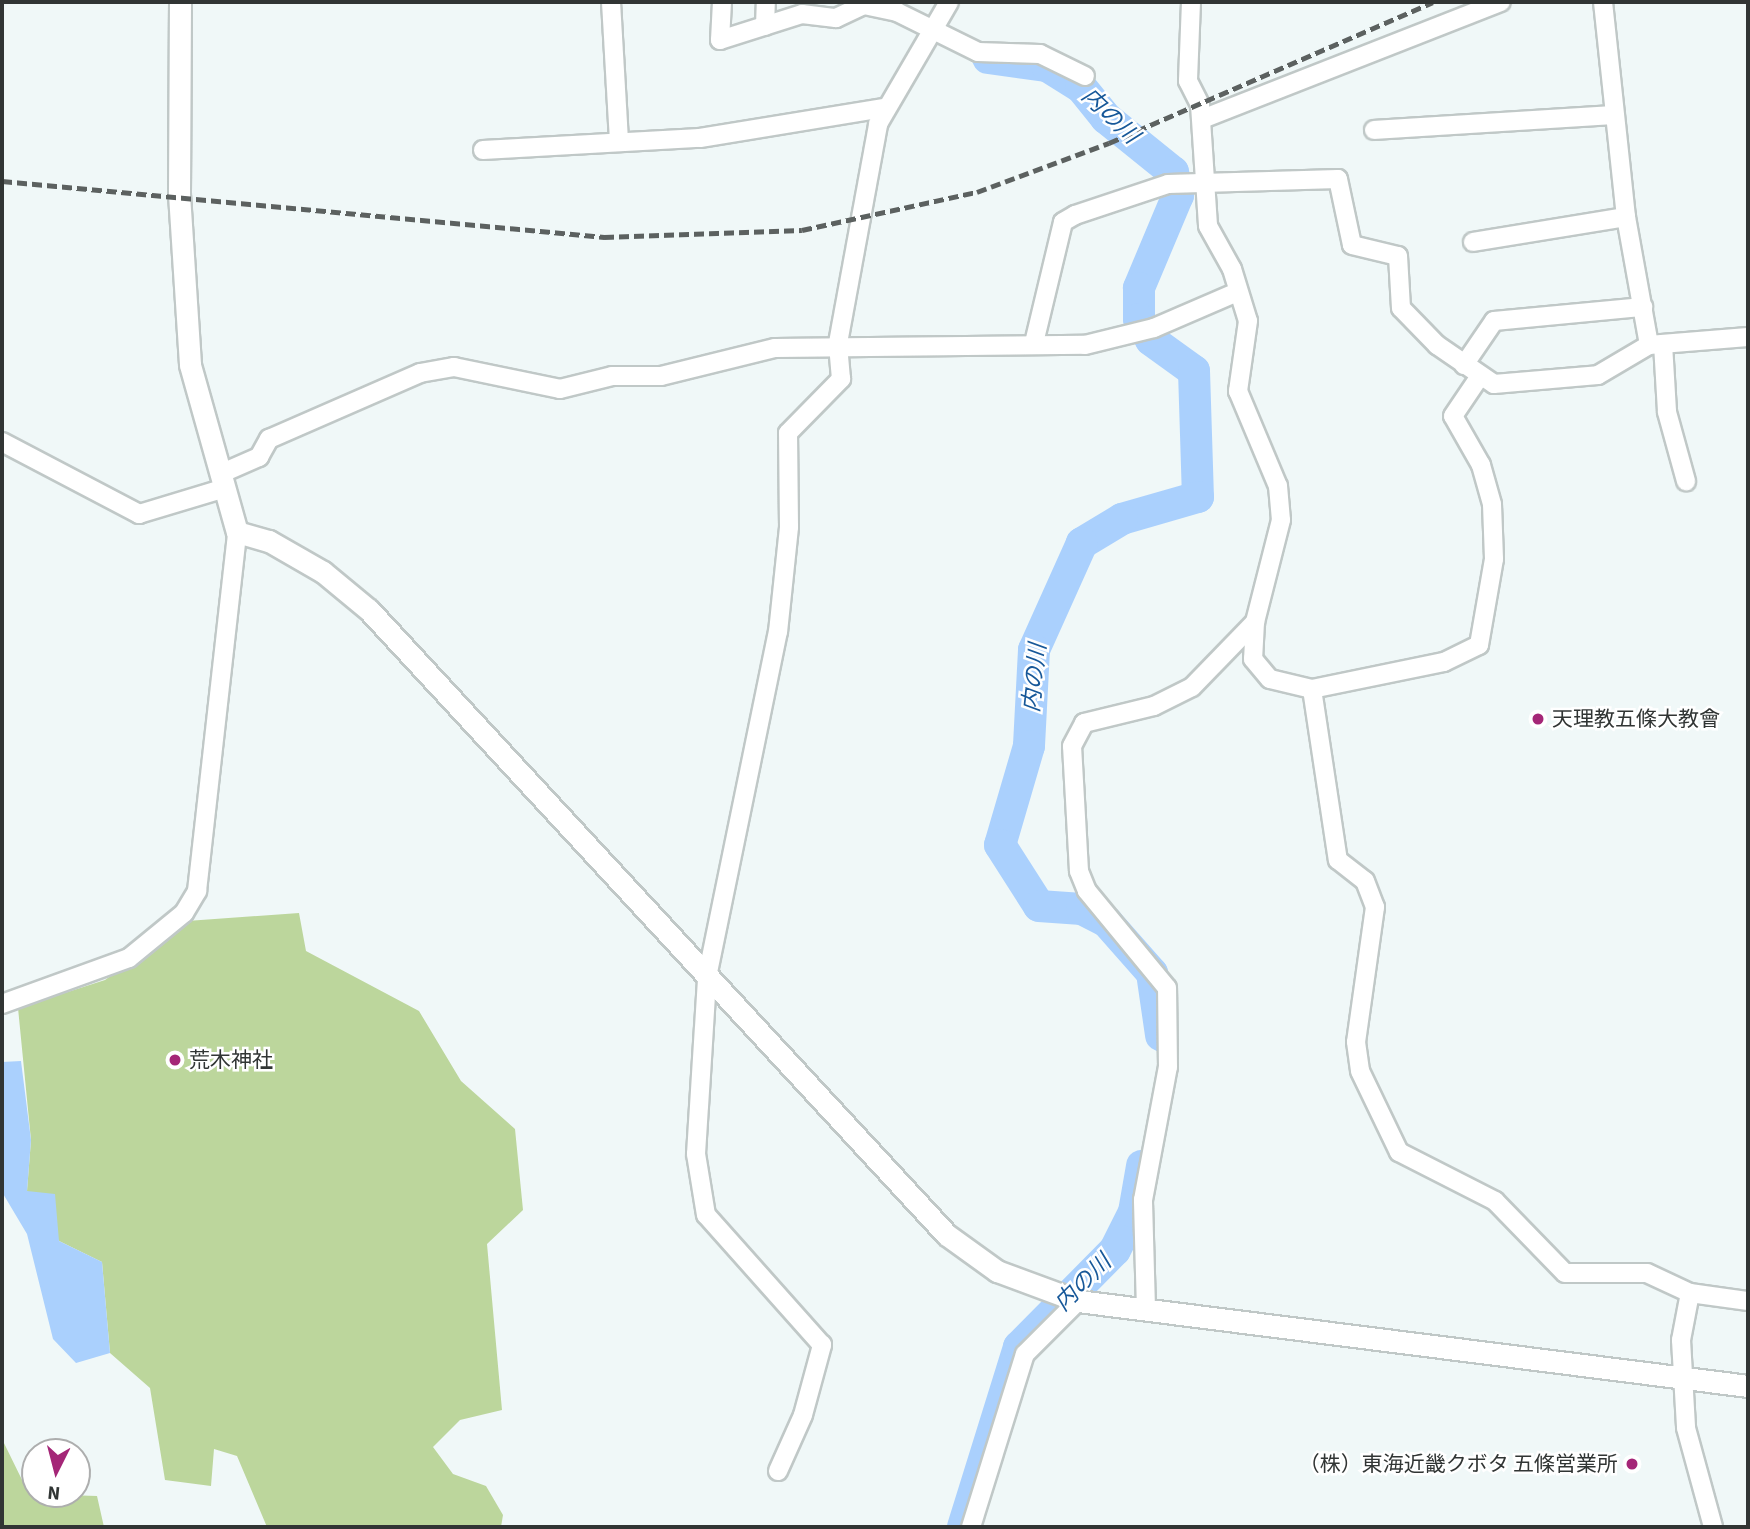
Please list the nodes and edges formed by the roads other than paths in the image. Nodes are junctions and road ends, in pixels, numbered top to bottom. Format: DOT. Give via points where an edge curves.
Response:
graph roads {
  1 [pos="180,2"];
  2 [pos="611,2"];
  3 [pos="722,2"];
  4 [pos="766,2"];
  5 [pos="949,2"];
  6 [pos="1191,2"];
  7 [pos="1501,2"];
  8 [pos="1603,2"];
  9 [pos="839,10"];
  10 [pos="765,26"];
  11 [pos="930,27"];
  12 [pos="1085,76"];
  13 [pos="883,108"];
  14 [pos="1613,115"];
  15 [pos="1202,120"];
  16 [pos="1374,130"];
  17 [pos="619,142"];
  18 [pos="483,150"];
  19 [pos="1209,185"];
  20 [pos="1626,217"];
  21 [pos="1473,242"];
  22 [pos="1237,292"];
  23 [pos="1643,307"];
  24 [pos="1748,337"];
  25 [pos="838,343"];
  26 [pos="1034,343"];
  27 [pos="1656,345"];
  28 [pos="1464,365"];
  29 [pos="1480,376"];
  30 [pos="2,442"];
  31 [pos="1686,481"];
  32 [pos="221,482"];
  33 [pos="237,532"];
  34 [pos="1255,622"];
  35 [pos="1312,689"];
  36 [pos="707,977"];
  37 [pos="2,1004"];
  38 [pos="1690,1293"];
  39 [pos="1078,1301"];
  40 [pos="1748,1301"];
  41 [pos="1146,1309"];
  42 [pos="1685,1379"];
  43 [pos="1748,1386"];
  44 [pos="778,1471"];
  45 [pos="971,1527"];
  46 [pos="1713,1527"];
  1 -- 32 [label="street" via="179,194 190,365"];
  2 -- 17 [label="street"];
  3 -- 10 [label="street" via="720,40"];
  4 -- 10 [label="street"];
  5 -- 11 [label="street"];
  6 -- 15 [label="street" via="1188,81"];
  7 -- 15 [label="street"];
  8 -- 14 [label="street"];
  9 -- 10 [label="street" via="802,14"];
  9 -- 11 [label="street" via="864,5"];
  11 -- 12 [label="street" via="978,52 1040,54"];
  11 -- 13 [label="street"];
  13 -- 17 [label="street" via="700,138"];
  13 -- 25 [label="street"];
  14 -- 16 [label="street"];
  14 -- 20 [label="street"];
  15 -- 19 [label="street"];
  17 -- 18 [label="street"];
  19 -- 22 [label="street" via="1208,226"];
  19 -- 26 [label="street" via="1176,185 1063,222"];
  19 -- 28 [label="street" via="1338,179 1352,245 1398,256 1401,308"];
  20 -- 21 [label="street"];
  20 -- 23 [label="street"];
  22 -- 26 [label="street" via="1146,330 1095,344"];
  22 -- 34 [label="street" via="1248,321 1238,391 1278,486 1281,520"];
  23 -- 27 [label="street"];
  23 -- 28 [label="street" via="1494,321"];
  24 -- 27 [label="street"];
  25 -- 26 [label="street"];
  25 -- 32 [label="street" via="775,348 661,376 612,376 560,389 454,367 420,373 269,439 259,457"];
  25 -- 36 [label="street" via="841,379 788,433 789,527 778,632"];
  27 -- 29 [label="street" via="1598,375 1494,384"];
  27 -- 31 [label="street" via="1667,412"];
  28 -- 29 [label="street"];
  29 -- 35 [label="street" via="1453,416 1481,465 1492,504 1494,559 1479,645 1444,662"];
  30 -- 32 [label="street" via="139,514"];
  32 -- 33 [label="street"];
  33 -- 36 [label="street" via="269,541 323,572 369,610"];
  33 -- 37 [label="street" via="197,891 184,913 129,958"];
  34 -- 35 [label="street" via="1253,659 1260,671"];
  34 -- 41 [label="street" via="1192,687 1154,706 1084,723 1072,746 1079,872 1087,891 1167,988 1168,1067 1143,1200"];
  35 -- 38 [label="street" via="1338,860 1365,881 1375,907 1356,1042 1360,1071 1399,1152 1495,1201 1565,1273 1647,1273"];
  36 -- 39 [label="street" via="947,1235 997,1271"];
  36 -- 44 [label="street" via="696,1154 706,1214 822,1345 803,1415"];
  38 -- 40 [label="street"];
  38 -- 42 [label="street" via="1681,1340"];
  39 -- 41 [label="street"];
  39 -- 45 [label="street" via="1025,1354"];
  41 -- 42 [label="street"];
  42 -- 43 [label="street"];
  42 -- 46 [label="street" via="1686,1428"];
}
